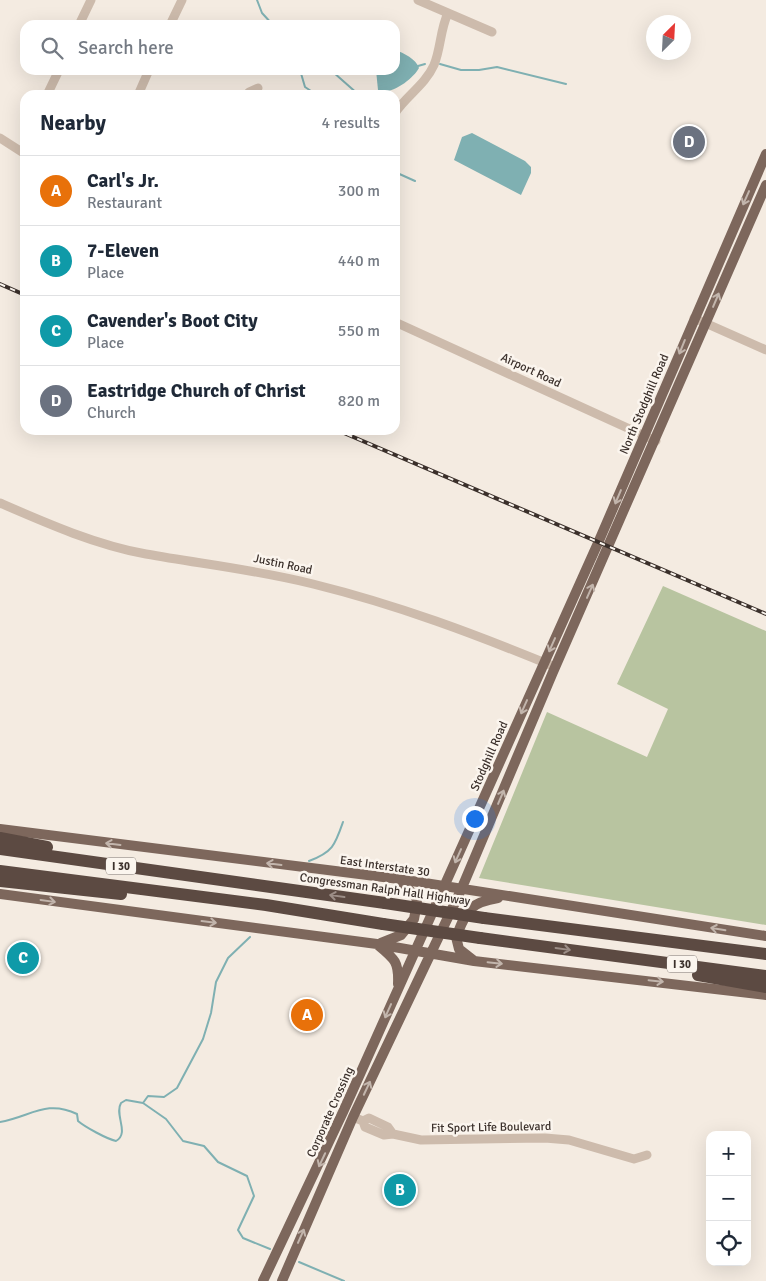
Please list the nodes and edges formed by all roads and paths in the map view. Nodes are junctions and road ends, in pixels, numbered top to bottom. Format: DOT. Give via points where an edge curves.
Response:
graph roads {
  1 [pos="91,0"];
  2 [pos="182,0"];
  3 [pos="418,0"];
  4 [pos="448,13"];
  5 [pos="81,20"];
  6 [pos="172,20"];
  7 [pos="492,32"];
  8 [pos="57,75"];
  9 [pos="147,75"];
  10 [pos="258,88"];
  11 [pos="49,90"];
  12 [pos="140,90"];
  13 [pos="254,90"];
  14 [pos="400,104"];
  15 [pos="0,138"];
  16 [pos="20,148"];
  17 [pos="766,154"];
  18 [pos="766,185"];
  19 [pos="694,318"];
  20 [pos="400,324"];
  21 [pos="706,324"];
  22 [pos="766,350"];
  23 [pos="644,436"];
  24 [pos="656,441"];
  25 [pos="0,503"];
  26 [pos="544,663"];
  27 [pos="555,667"];
  28 [pos="0,829"];
  29 [pos="0,838"];
  30 [pos="0,849"];
  31 [pos="0,871"];
  32 [pos="399,879"];
  33 [pos="0,881"];
  34 [pos="242,882"];
  35 [pos="444,887"];
  36 [pos="461,890"];
  37 [pos="0,894"];
  38 [pos="506,896"];
  39 [pos="203,897"];
  40 [pos="766,936"];
  41 [pos="629,938"];
  42 [pos="377,944"];
  43 [pos="766,948"];
  44 [pos="415,951"];
  45 [pos="429,953"];
  46 [pos="598,953"];
  47 [pos="766,954"];
  48 [pos="474,961"];
  49 [pos="766,976"];
  50 [pos="766,987"];
  51 [pos="397,990"];
  52 [pos="766,995"];
  53 [pos="358,1119"];
  54 [pos="647,1155"];
  55 [pos="264,1281"];
  56 [pos="282,1281"];
  1 -- 5 [label="street"];
  2 -- 6 [label="street"];
  3 -- 4 [label="street"];
  4 -- 7 [label="street"];
  4 -- 14 [label="street" via="433,66 422,83"];
  8 -- 11 [label="street"];
  9 -- 12 [label="street"];
  10 -- 13 [label="street"];
  15 -- 16 [label="street"];
  17 -- 19 [label="main road, North Stodghill Road, one-way"];
  21 -- 18 [label="main road, North Stodghill Road, one-way"];
  19 -- 21 [label="street"];
  19 -- 23 [label="main road, North Stodghill Road, one-way"];
  20 -- 23 [label="street, Airport Road"];
  21 -- 22 [label="street"];
  21 -- 24 [label="main road, North Stodghill Road"];
  23 -- 24 [label="street, Airport Road"];
  23 -- 26 [label="main road, North Stodghill Road, one-way"];
  27 -- 24 [label="main road, North Stodghill Road, one-way"];
  25 -- 26 [label="street, Justin Road" via="145,554 254,571 374,600 468,631"];
  26 -- 27 [label="street, Justin Road"];
  26 -- 35 [label="main road, Stodghill Road, one-way"];
  36 -- 27 [label="main road, one-way"];
  32 -- 28 [label="main road, East Interstate 30, one-way"];
  29 -- 34 [label="highway"];
  30 -- 34 [label="highway, Congressman Ralph Hall Highway / I 30"];
  31 -- 39 [label="highway, I 30"];
  32 -- 35 [label="main road, East Interstate 30"];
  32 -- 42 [label="main road" via="416,897 414,919 401,935"];
  33 -- 39 [label="highway" via="113,894"];
  41 -- 34 [label="highway, Congressman Ralph Hall Highway / I 30, one-way, bridge"];
  35 -- 36 [label="main road, East Interstate 30"];
  35 -- 44 [label="main road, Stodghill Road"];
  36 -- 38 [label="main road, East Interstate 30"];
  36 -- 45 [label="main road, Corporate Crossing"];
  37 -- 42 [label="main road, one-way"];
  40 -- 38 [label="main road, East Interstate 30, one-way"];
  38 -- 48 [label="main road" via="476,903 461,926 456,943"];
  39 -- 46 [label="highway, I 30, one-way, bridge"];
  41 -- 43 [label="highway" via="649,936"];
  41 -- 47 [label="highway, Congressman Ralph Hall Highway / I 30"];
  42 -- 44 [label="main road"];
  42 -- 51 [label="main road" via="398,967"];
  44 -- 45 [label="main road"];
  44 -- 51 [label="main road, Corporate Crossing"];
  45 -- 48 [label="main road"];
  53 -- 45 [label="main road, Corporate Crossing, one-way"];
  46 -- 49 [label="highway, I 30"];
  46 -- 50 [label="highway"];
  48 -- 52 [label="main road, one-way"];
  51 -- 55 [label="main road, Corporate Crossing, one-way"];
  53 -- 54 [label="street, Fit Sport Life Boulevard" via="365,1127 384,1136 393,1134 440,1141 546,1138 570,1140 634,1159"];
  56 -- 53 [label="main road, Corporate Crossing, one-way"];
}
